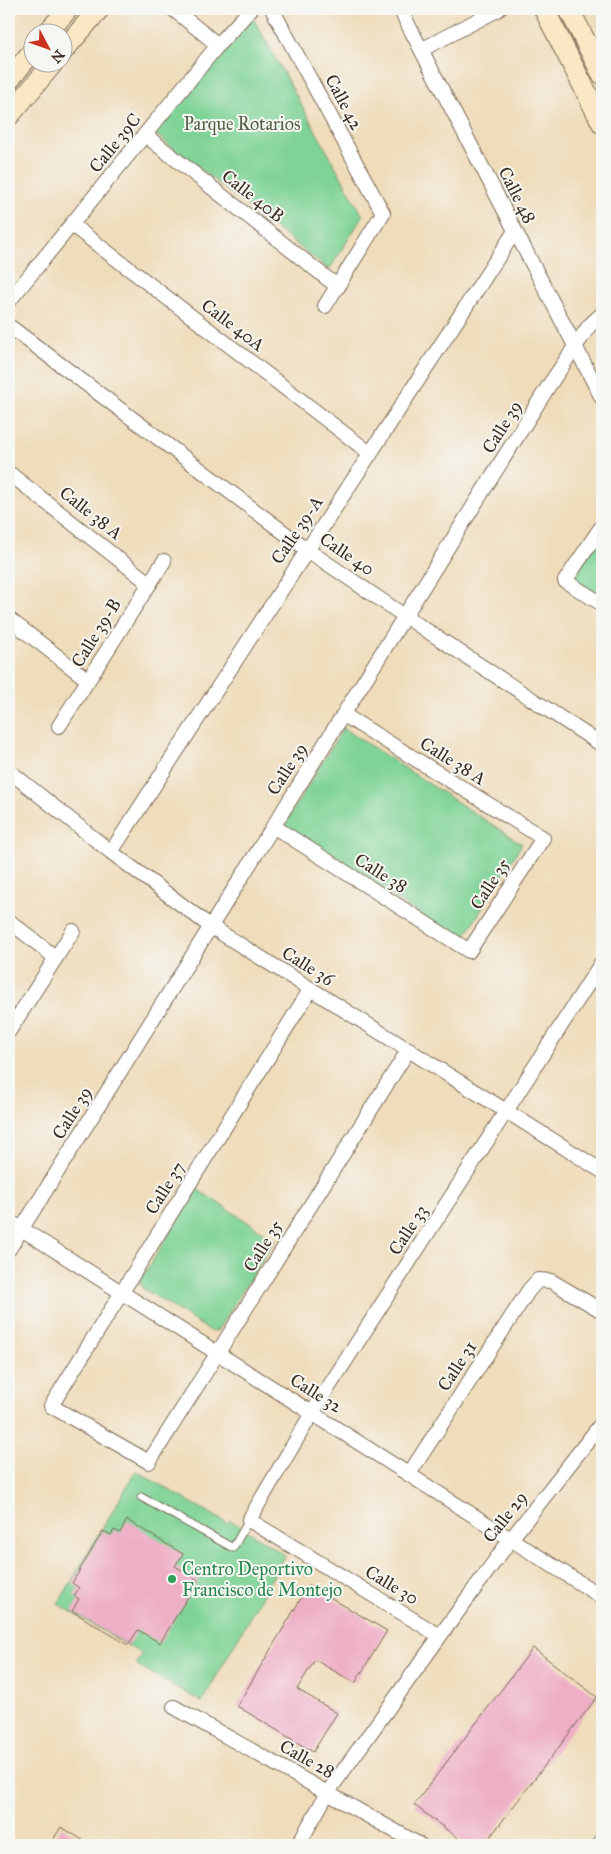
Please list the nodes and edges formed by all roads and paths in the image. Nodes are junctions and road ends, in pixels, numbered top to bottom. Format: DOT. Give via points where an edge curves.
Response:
graph roads {
  1 [pos="68,9"];
  2 [pos="99,9"];
  3 [pos="173,9"];
  4 [pos="251,9"];
  5 [pos="272,9"];
  6 [pos="400,9"];
  7 [pos="499,9"];
  8 [pos="544,9"];
  9 [pos="568,9"];
  10 [pos="57,22"];
  11 [pos="72,40"];
  12 [pos="218,44"];
  13 [pos="421,50"];
  14 [pos="22,64"];
  15 [pos="46,72"];
  16 [pos="602,74"];
  17 [pos="9,80"];
  18 [pos="9,116"];
  19 [pos="602,123"];
  20 [pos="145,134"];
  21 [pos="72,225"];
  22 [pos="515,231"];
  23 [pos="338,287"];
  24 [pos="9,301"];
  25 [pos="325,306"];
  26 [pos="602,314"];
  27 [pos="9,326"];
  28 [pos="575,346"];
  29 [pos="602,398"];
  30 [pos="371,454"];
  31 [pos="9,472"];
  32 [pos="602,526"];
  33 [pos="306,549"];
  34 [pos="164,561"];
  35 [pos="150,584"];
  36 [pos="602,604"];
  37 [pos="406,618"];
  38 [pos="9,619"];
  39 [pos="88,680"];
  40 [pos="344,715"];
  41 [pos="59,726"];
  42 [pos="602,745"];
  43 [pos="9,771"];
  44 [pos="273,826"];
  45 [pos="543,838"];
  46 [pos="111,852"];
  47 [pos="9,921"];
  48 [pos="210,926"];
  49 [pos="73,931"];
  50 [pos="469,951"];
  51 [pos="56,958"];
  52 [pos="602,962"];
  53 [pos="310,990"];
  54 [pos="9,1031"];
  55 [pos="409,1050"];
  56 [pos="507,1110"];
  57 [pos="602,1172"];
  58 [pos="9,1221"];
  59 [pos="22,1229"];
  60 [pos="9,1249"];
  61 [pos="122,1293"];
  62 [pos="602,1311"];
  63 [pos="217,1353"];
  64 [pos="312,1413"];
  65 [pos="602,1423"];
  66 [pos="149,1462"];
  67 [pos="409,1474"];
  68 [pos="141,1497"];
  69 [pos="249,1520"];
  70 [pos="511,1539"];
  71 [pos="602,1597"];
  72 [pos="440,1636"];
  73 [pos="174,1707"];
  74 [pos="328,1792"];
  75 [pos="602,1840"];
  76 [pos="298,1845"];
  77 [pos="420,1845"];
  78 [pos="599,1845"];
  1 -- 10 [label="main road"];
  2 -- 11 [label="main road"];
  3 -- 12 [label="street"];
  4 -- 12 [label="street, Calle 39C"];
  5 -- 23 [label="street, Calle 42" via="382,213"];
  6 -- 13 [label="street, Calle 48"];
  7 -- 13 [label="street"];
  8 -- 19 [label="main road"];
  9 -- 16 [label="main road"];
  12 -- 20 [label="street, Calle 39C"];
  13 -- 22 [label="street, Calle 48"];
  14 -- 17 [label="main road"];
  15 -- 18 [label="main road"];
  20 -- 21 [label="street, Calle 39C"];
  20 -- 23 [label="street, Calle 40B"];
  21 -- 24 [label="street, Calle 39C"];
  21 -- 30 [label="street, Calle 40A"];
  22 -- 28 [label="street, Calle 48"];
  22 -- 30 [label="street, Calle 39-A"];
  23 -- 25 [label="street"];
  26 -- 28 [label="street, Calle 39"];
  27 -- 33 [label="street, Calle 40"];
  28 -- 29 [label="street, Calle 48"];
  28 -- 37 [label="street, Calle 39"];
  30 -- 33 [label="street, Calle 39-A"];
  31 -- 35 [label="street, Calle 38 A"];
  32 -- 36 [label="street" via="565,581"];
  33 -- 37 [label="street, Calle 40"];
  33 -- 46 [label="street, Calle 39-A"];
  34 -- 35 [label="street, Calle 39-B"];
  35 -- 39 [label="street, Calle 39-B"];
  37 -- 40 [label="street, Calle 39"];
  37 -- 42 [label="street, Calle 40"];
  38 -- 39 [label="street"];
  39 -- 41 [label="street, Calle 39-B"];
  40 -- 44 [label="street, Calle 39"];
  40 -- 45 [label="street, Calle 38 A"];
  43 -- 46 [label="street, Calle 36"];
  44 -- 48 [label="street, Calle 39"];
  44 -- 50 [label="street, Calle 38"];
  45 -- 50 [label="street, Calle 35"];
  46 -- 48 [label="street, Calle 36"];
  47 -- 51 [label="street"];
  48 -- 53 [label="street, Calle 36"];
  48 -- 59 [label="street, Calle 39"];
  49 -- 51 [label="street"];
  51 -- 54 [label="street"];
  52 -- 56 [label="street, Calle 33"];
  53 -- 55 [label="street, Calle 36"];
  53 -- 61 [label="street, Calle 37"];
  55 -- 56 [label="street, Calle 36"];
  55 -- 63 [label="street, Calle 35"];
  56 -- 57 [label="street, Calle 36"];
  56 -- 64 [label="street, Calle 33"];
  58 -- 59 [label="street, Calle 32"];
  59 -- 60 [label="street, Calle 39"];
  59 -- 61 [label="street, Calle 32"];
  61 -- 63 [label="street, Calle 32"];
  61 -- 66 [label="street, Calle 37" via="51,1406"];
  62 -- 67 [label="street, Calle 31" via="551,1281 538,1280"];
  63 -- 64 [label="street, Calle 32"];
  63 -- 66 [label="street, Calle 35"];
  64 -- 67 [label="street, Calle 32"];
  64 -- 69 [label="street, Calle 33"];
  65 -- 70 [label="street, Calle 29"];
  67 -- 70 [label="street, Calle 32"];
  68 -- 69 [label="lane" via="233,1548"];
  69 -- 72 [label="street, Calle 30"];
  70 -- 71 [label="street, Calle 32"];
  70 -- 72 [label="street, Calle 29"];
  72 -- 74 [label="street, Calle 29"];
  73 -- 74 [label="street, Calle 28"];
  74 -- 76 [label="street, Calle 29"];
  74 -- 77 [label="street, Calle 28"];
  75 -- 78 [label="street"];
}
